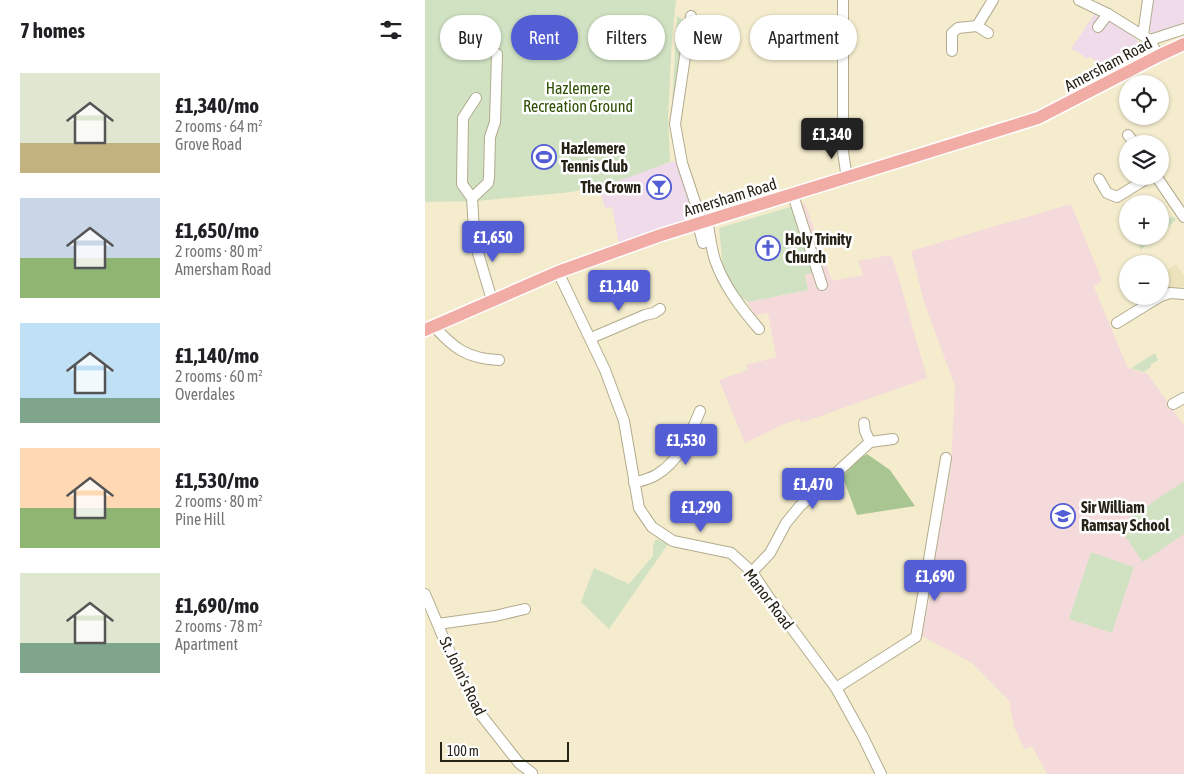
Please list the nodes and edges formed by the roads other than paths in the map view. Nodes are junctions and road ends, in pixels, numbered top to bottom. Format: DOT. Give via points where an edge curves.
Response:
graph roads {
  1 [pos="843,0"];
  2 [pos="993,0"];
  3 [pos="1079,0"];
  4 [pos="1148,0"];
  5 [pos="1108,14"];
  6 [pos="977,26"];
  7 [pos="1098,27"];
  8 [pos="1184,29"];
  9 [pos="988,33"];
  10 [pos="1147,38"];
  11 [pos="1184,44"];
  12 [pos="952,51"];
  13 [pos="1158,56"];
  14 [pos="497,60"];
  15 [pos="684,60"];
  16 [pos="476,98"];
  17 [pos="847,179"];
  18 [pos="1099,179"];
  19 [pos="1136,185"];
  20 [pos="1163,185"];
  21 [pos="793,195"];
  22 [pos="472,198"];
  23 [pos="1183,213"];
  24 [pos="703,223"];
  25 [pos="703,243"];
  26 [pos="558,272"];
  27 [pos="821,285"];
  28 [pos="1184,294"];
  29 [pos="491,300"];
  30 [pos="660,309"];
  31 [pos="1117,323"];
  32 [pos="429,328"];
  33 [pos="759,329"];
  34 [pos="591,338"];
  35 [pos="499,360"];
  36 [pos="1184,398"];
  37 [pos="1173,404"];
  38 [pos="700,411"];
  39 [pos="864,422"];
  40 [pos="893,439"];
  41 [pos="870,442"];
  42 [pos="946,458"];
  43 [pos="634,483"];
  44 [pos="752,572"];
  45 [pos="425,594"];
  46 [pos="525,609"];
  47 [pos="439,624"];
  48 [pos="836,688"];
  49 [pos="532,773"];
  50 [pos="881,774"];
  1 -- 17 [label="street" via="843,152"];
  2 -- 6 [label="street"];
  3 -- 5 [label="street"];
  4 -- 10 [label="street"];
  5 -- 7 [label="street"];
  5 -- 10 [label="street"];
  6 -- 9 [label="street"];
  6 -- 12 [label="street" via="958,28 952,33"];
  8 -- 10 [label="street"];
  10 -- 13 [label="street"];
  11 -- 13 [label="main road, Amersham Road"];
  13 -- 17 [label="main road, Amersham Road" via="1038,118"];
  14 -- 22 [label="street" via="489,178"];
  15 -- 24 [label="street" via="675,124 681,163"];
  16 -- 22 [label="street" via="463,118 462,126 462,184"];
  17 -- 21 [label="main road, Amersham Road"];
  18 -- 19 [label="street" via="1107,193 1117,197"];
  20 -- 23 [label="street"];
  21 -- 24 [label="main road, Amersham Road"];
  21 -- 27 [label="street"];
  22 -- 29 [label="street" via="474,230"];
  24 -- 25 [label="street"];
  24 -- 26 [label="main road, Amersham Road"];
  24 -- 33 [label="street" via="730,292"];
  26 -- 29 [label="main road, Amersham Road"];
  26 -- 34 [label="street, Manor Road"];
  28 -- 31 [label="street" via="1161,296"];
  29 -- 32 [label="main road, Amersham Road"];
  30 -- 34 [label="street"];
  32 -- 35 [label="street" via="461,352"];
  34 -- 43 [label="street, Manor Road" via="624,421"];
  36 -- 37 [label="street"];
  38 -- 43 [label="street" via="689,439 675,460 656,475"];
  39 -- 41 [label="street"];
  40 -- 41 [label="street"];
  41 -- 44 [label="street" via="800,506 786,523 770,553"];
  42 -- 48 [label="street" via="917,637"];
  43 -- 44 [label="street, Manor Road" via="639,508 652,527 673,541 731,553"];
  44 -- 48 [label="street, Manor Road"];
  45 -- 47 [label="street, St. John's Road"];
  46 -- 47 [label="street"];
  47 -- 49 [label="street, St. John's Road" via="478,711 519,763"];
  48 -- 50 [label="street, Manor Road"];
}
